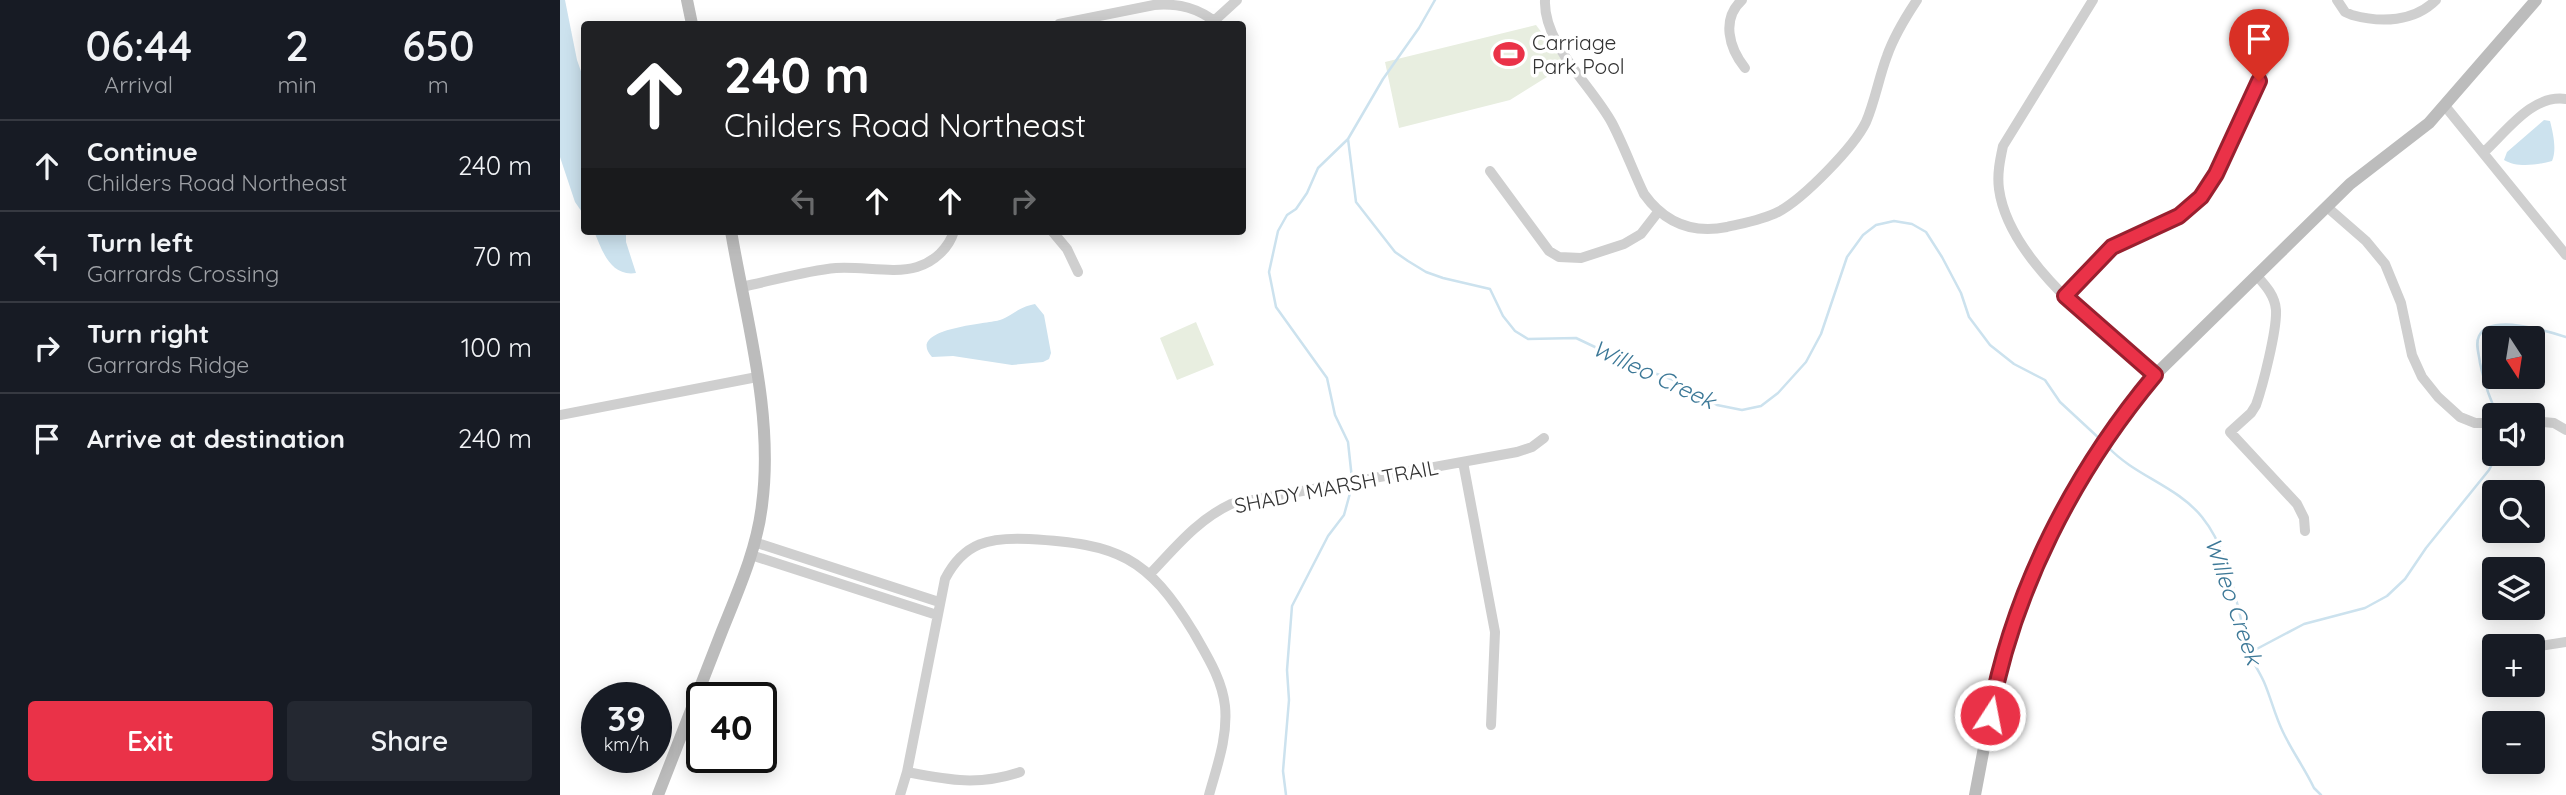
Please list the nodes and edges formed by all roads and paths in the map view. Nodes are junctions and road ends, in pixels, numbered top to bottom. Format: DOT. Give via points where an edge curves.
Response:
graph roads {
  1 [pos="687,0"];
  2 [pos="1237,0"];
  3 [pos="1545,0"];
  4 [pos="1742,0"];
  5 [pos="1917,0"];
  6 [pos="2093,0"];
  7 [pos="2337,0"];
  8 [pos="2436,0"];
  9 [pos="2536,0"];
  10 [pos="691,21"];
  11 [pos="1074,21"];
  12 [pos="1213,21"];
  13 [pos="1218,21"];
  14 [pos="2269,64"];
  15 [pos="1745,68"];
  16 [pos="2566,99"];
  17 [pos="2445,106"];
  18 [pos="2484,152"];
  19 [pos="1490,171"];
  20 [pos="2327,207"];
  21 [pos="1658,212"];
  22 [pos="732,235"];
  23 [pos="952,235"];
  24 [pos="1055,235"];
  25 [pos="2566,255"];
  26 [pos="1078,272"];
  27 [pos="2257,276"];
  28 [pos="741,287"];
  29 [pos="2065,296"];
  30 [pos="2155,375"];
  31 [pos="757,377"];
  32 [pos="560,415"];
  33 [pos="2545,422"];
  34 [pos="2482,423"];
  35 [pos="2566,430"];
  36 [pos="1544,438"];
  37 [pos="1463,462"];
  38 [pos="2305,531"];
  39 [pos="752,548"];
  40 [pos="1150,574"];
  41 [pos="939,601"];
  42 [pos="937,615"];
  43 [pos="2566,642"];
  44 [pos="2545,645"];
  45 [pos="1491,725"];
  46 [pos="907,772"];
  47 [pos="1020,772"];
  48 [pos="658,795"];
  49 [pos="900,795"];
  50 [pos="1209,795"];
  51 [pos="1975,795"];
  1 -- 10 [label="street"];
  2 -- 13 [label="street"];
  3 -- 21 [label="street" via="1553,37 1604,109 1644,194"];
  4 -- 15 [label="street" via="1730,14 1729,26 1734,55"];
  5 -- 21 [label="street" via="1887,54 1861,133 1791,204 1761,219 1707,229 1680,224"];
  6 -- 29 [label="street" via="2010,134 1999,161 1998,186 2009,220 2039,270"];
  7 -- 8 [label="street" via="2351,15 2403,19"];
  9 -- 17 [label="street"];
  11 -- 12 [label="street" via="1170,4 1186,6"];
  14 -- 29 [label="street" via="2201,197 2179,216 2112,247"];
  16 -- 18 [label="street" via="2546,99 2535,105"];
  17 -- 18 [label="street"];
  17 -- 20 [label="street"];
  18 -- 25 [label="street"];
  19 -- 21 [label="street" via="1549,251 1559,257 1580,258 1633,240"];
  20 -- 27 [label="street"];
  20 -- 34 [label="street" via="2385,264 2401,303 2412,355 2430,387 2460,417"];
  22 -- 28 [label="street"];
  23 -- 28 [label="street" via="944,249 917,267 833,268"];
  24 -- 26 [label="street"];
  27 -- 30 [label="street"];
  27 -- 38 [label="street" via="2274,301 2275,322 2256,405 2230,432 2297,504"];
  28 -- 31 [label="street"];
  29 -- 30 [label="street"];
  30 -- 51 [label="street" via="2103,444 2054,528 2014,622 1995,688"];
  31 -- 32 [label="street"];
  31 -- 39 [label="street" via="765,471"];
  33 -- 35 [label="street"];
  36 -- 37 [label="street, SHADY MARSH TRAIL" via="1517,452"];
  37 -- 40 [label="street, SHADY MARSH TRAIL" via="1231,504 1198,523"];
  37 -- 45 [label="street" via="1495,632"];
  39 -- 41 [label="street"];
  39 -- 42 [label="street"];
  39 -- 48 [label="street"];
  40 -- 41 [label="street" via="1122,556 1090,544 998,538 957,560"];
  40 -- 50 [label="street" via="1175,602 1219,682 1226,723"];
  41 -- 42 [label="street"];
  42 -- 46 [label="street"];
  43 -- 44 [label="street"];
  46 -- 47 [label="street" via="974,782"];
  46 -- 49 [label="street"];
}
